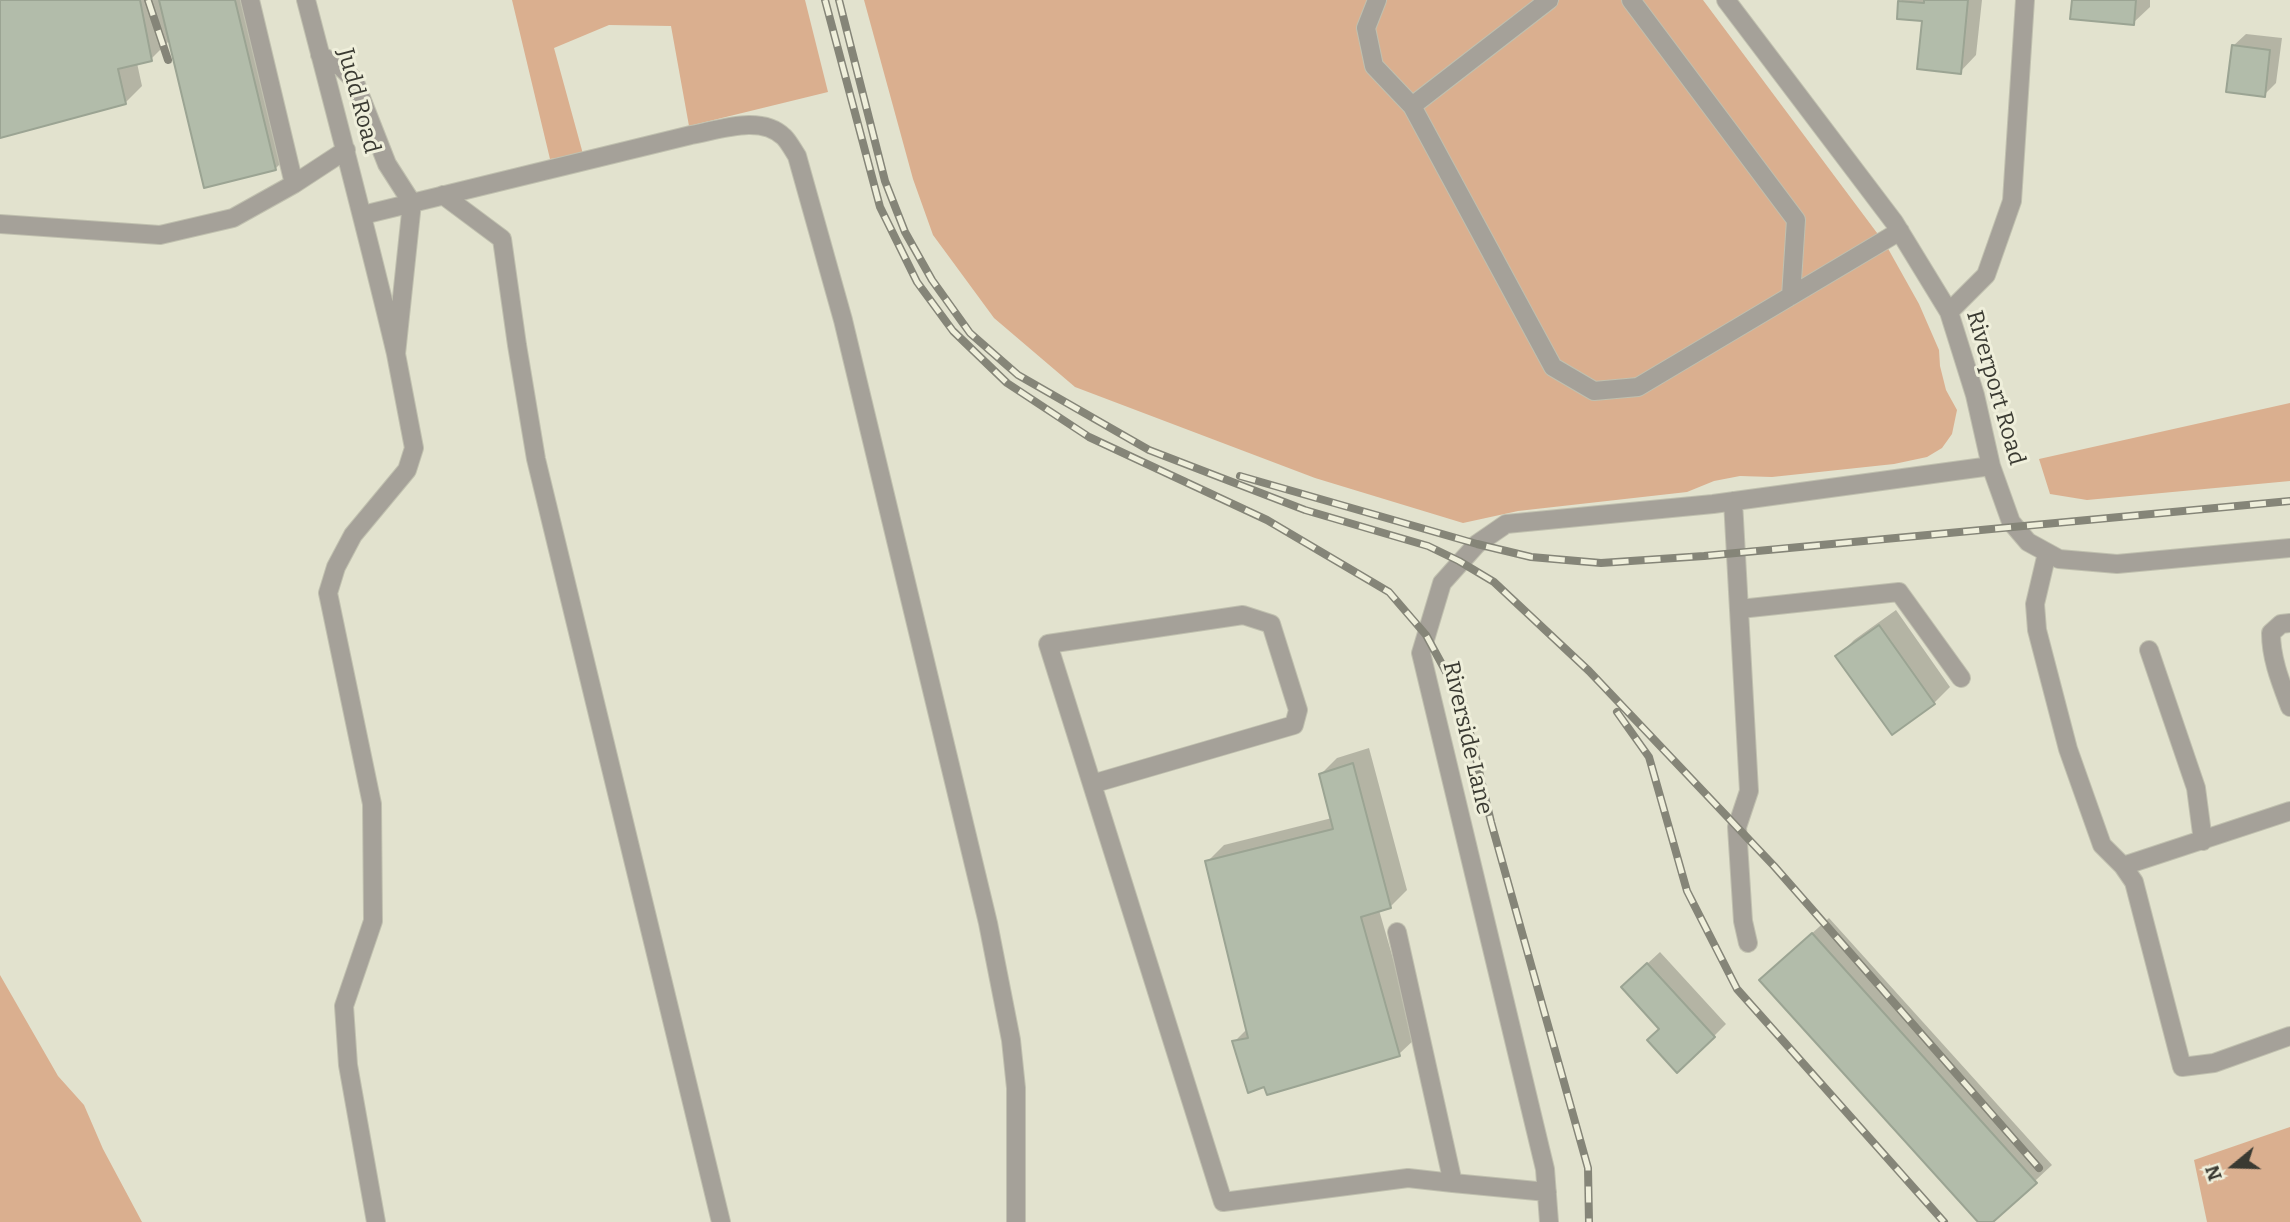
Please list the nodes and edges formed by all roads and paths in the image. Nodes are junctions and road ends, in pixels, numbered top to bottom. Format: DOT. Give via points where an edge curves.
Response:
graph roads {
  1 [pos="250,0"];
  2 [pos="306,0"];
  3 [pos="1377,0"];
  4 [pos="1549,0"];
  5 [pos="1631,0"];
  6 [pos="1726,0"];
  7 [pos="2025,0"];
  8 [pos="320,55"];
  9 [pos="1412,106"];
  10 [pos="346,150"];
  11 [pos="294,184"];
  12 [pos="443,195"];
  13 [pos="412,203"];
  14 [pos="363,215"];
  15 [pos="0,224"];
  16 [pos="1900,232"];
  17 [pos="1791,296"];
  18 [pos="1949,312"];
  19 [pos="396,354"];
  20 [pos="1991,466"];
  21 [pos="1733,501"];
  22 [pos="2290,550"];
  23 [pos="2048,553"];
  24 [pos="1740,608"];
  25 [pos="2290,623"];
  26 [pos="2148,650"];
  27 [pos="1961,678"];
  28 [pos="2290,707"];
  29 [pos="1092,784"];
  30 [pos="2290,811"];
  31 [pos="2203,841"];
  32 [pos="2123,866"];
  33 [pos="1397,932"];
  34 [pos="1748,943"];
  35 [pos="2290,1036"];
  36 [pos="1453,1183"];
  37 [pos="1547,1192"];
  38 [pos="376,1222"];
  39 [pos="721,1222"];
  40 [pos="1016,1222"];
  41 [pos="1549,1222"];
  1 -- 11 [label="street"];
  2 -- 8 [label="street, Judd Road"];
  3 -- 9 [label="street" via="1366,28 1374,66"];
  4 -- 9 [label="street"];
  5 -- 17 [label="street" via="1796,220"];
  6 -- 16 [label="street, Riverport Road"];
  7 -- 18 [label="street" via="2012,201 1986,275"];
  8 -- 10 [label="street, Judd Road"];
  8 -- 13 [label="street" via="341,66 354,80 387,164"];
  9 -- 17 [label="street" via="1553,367 1594,391 1638,387"];
  10 -- 11 [label="street"];
  10 -- 14 [label="street, Judd Road"];
  11 -- 15 [label="street" via="233,218 160,235"];
  12 -- 13 [label="street"];
  12 -- 39 [label="street" via="502,239 537,459"];
  12 -- 40 [label="street" via="744,125 763,126 783,136 797,156 843,320 988,923 1016,1088"];
  13 -- 14 [label="street"];
  13 -- 19 [label="street"];
  14 -- 19 [label="street, Judd Road"];
  16 -- 17 [label="street"];
  16 -- 18 [label="street, Riverport Road"];
  18 -- 20 [label="street, Riverport Road"];
  19 -- 38 [label="street" via="414,448 407,470 353,535 328,593 372,804 373,920 344,1006 348,1065"];
  20 -- 21 [label="street, Riverside Lane"];
  20 -- 23 [label="street, Riverport Road" via="2014,526 2028,542"];
  21 -- 24 [label="street"];
  21 -- 37 [label="street, Riverside Lane" via="1506,524 1477,544 1442,583 1421,653"];
  22 -- 23 [label="street, Riverport Road" via="2117,564 2059,559"];
  23 -- 32 [label="street" via="2035,604 2036,630 2068,749 2102,845"];
  24 -- 27 [label="street" via="1899,592"];
  24 -- 34 [label="street" via="1748,791 1737,827"];
  25 -- 28 [label="street" via="2281,624 2271,639 2274,664"];
  26 -- 31 [label="street" via="2196,788"];
  29 -- 29 [label="street" via="1048,644 1243,615 1271,624 1298,709 1294,725"];
  29 -- 36 [label="street" via="1223,1202 1408,1178"];
  30 -- 31 [label="street"];
  31 -- 32 [label="street"];
  32 -- 35 [label="street" via="2136,892 2182,1067 2214,1063"];
  33 -- 36 [label="street"];
  36 -- 37 [label="street"];
  37 -- 41 [label="street, Riverside Lane"];
}
